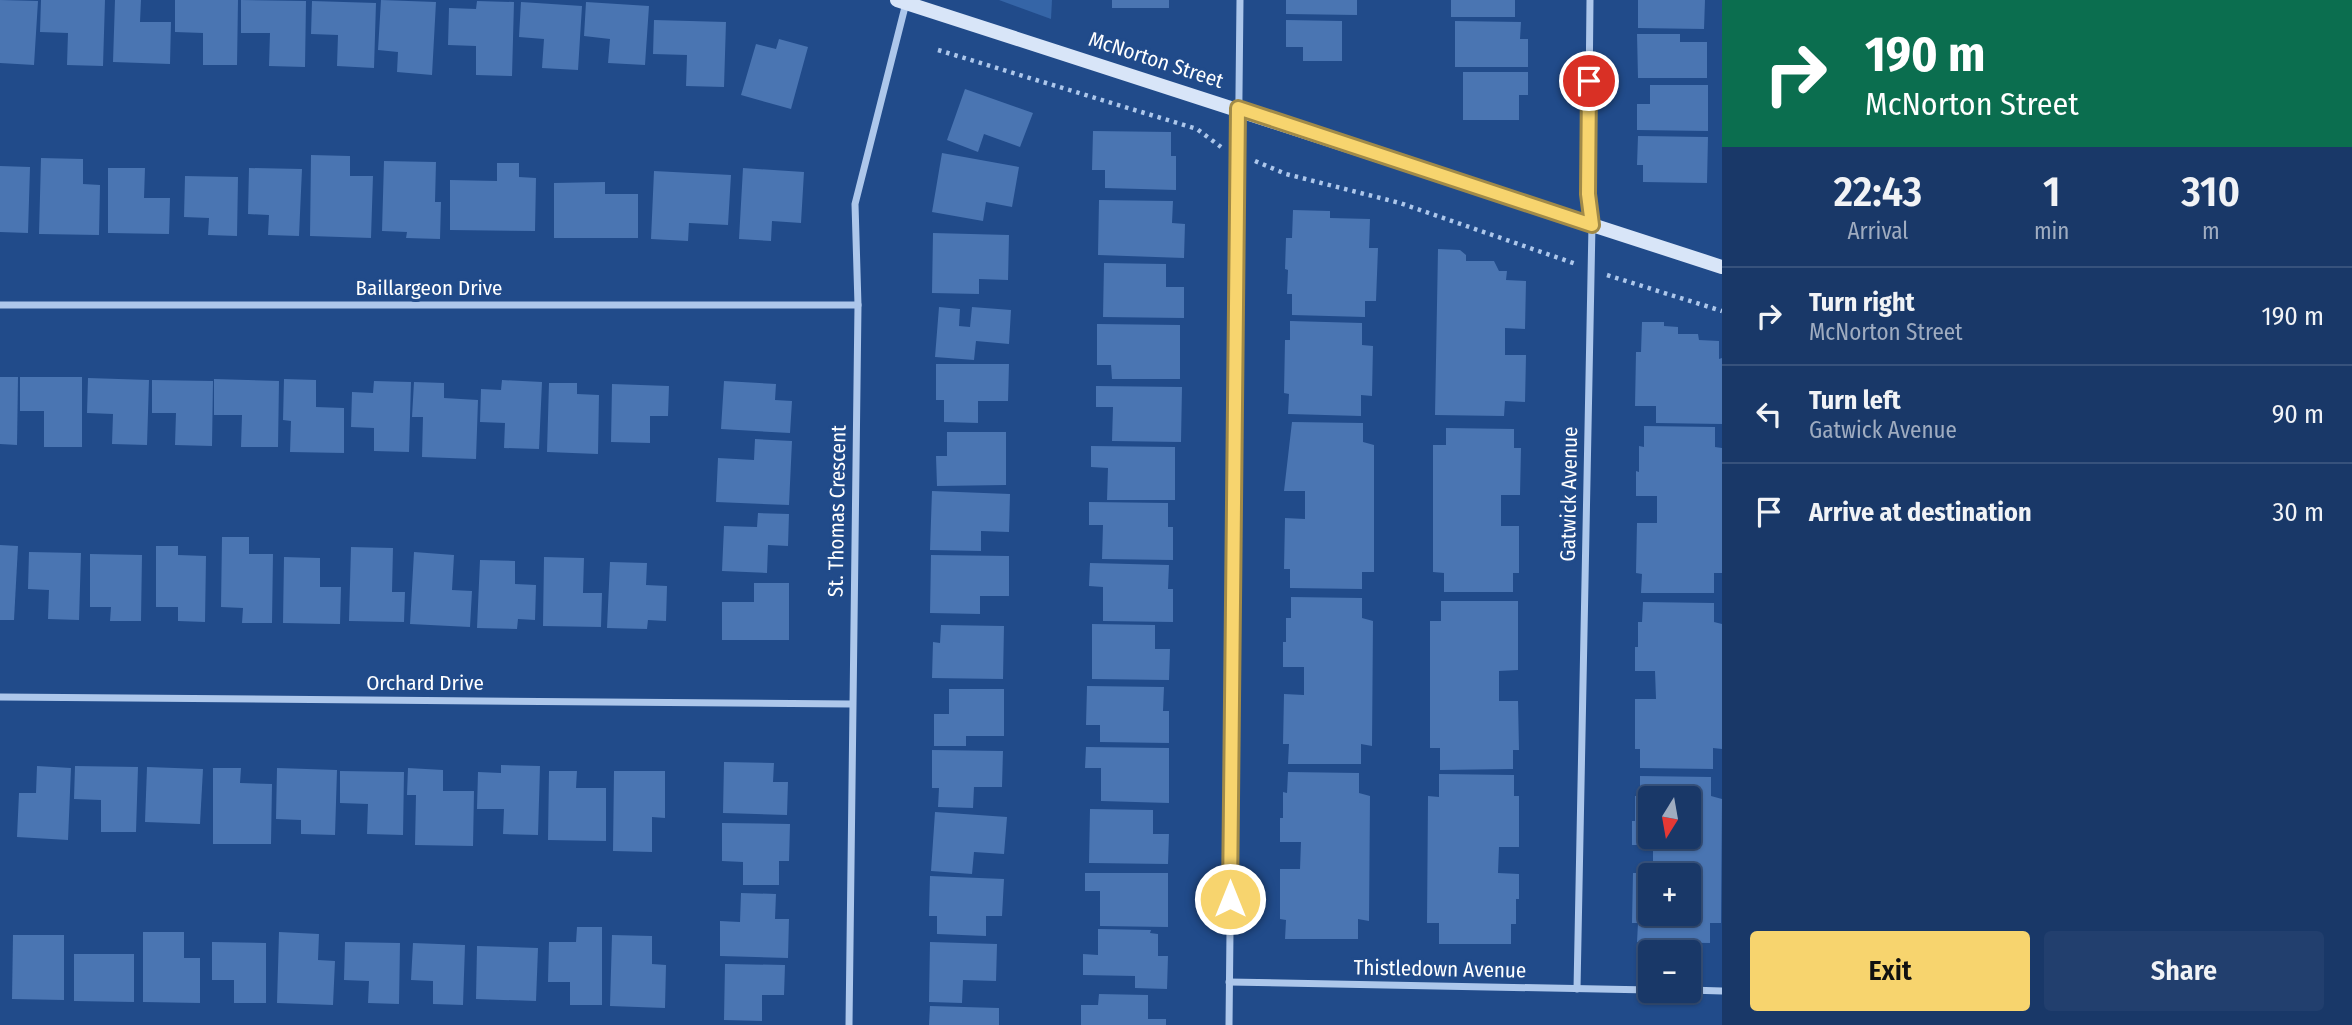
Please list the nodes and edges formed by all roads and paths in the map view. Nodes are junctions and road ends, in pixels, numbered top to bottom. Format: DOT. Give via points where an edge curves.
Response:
graph roads {
  1 [pos="1240,0"];
  2 [pos="1590,0"];
  3 [pos="901,2"];
  4 [pos="938,50"];
  5 [pos="1238,108"];
  6 [pos="1237,153"];
  7 [pos="1592,225"];
  8 [pos="1722,267"];
  9 [pos="1591,270"];
  10 [pos="0,305"];
  11 [pos="858,305"];
  12 [pos="1722,311"];
  13 [pos="0,697"];
  14 [pos="851,704"];
  15 [pos="1229,982"];
  16 [pos="1577,989"];
  17 [pos="1638,990"];
  18 [pos="1701,990"];
  19 [pos="1722,990"];
  20 [pos="849,1025"];
  21 [pos="1229,1025"];
  1 -- 5 [label="street"];
  2 -- 7 [label="street, Gatwick Avenue" via="1588,194"];
  3 -- 5 [label="street, McNorton Street"];
  3 -- 11 [label="street, St. Thomas Crescent" via="855,204"];
  4 -- 6 [label="path" via="1197,129 1216,145"];
  5 -- 6 [label="street"];
  5 -- 7 [label="street, McNorton Street"];
  6 -- 9 [label="path" via="1286,174 1400,203"];
  6 -- 15 [label="street"];
  7 -- 8 [label="street, McNorton Street"];
  7 -- 9 [label="street, Gatwick Avenue"];
  9 -- 12 [label="path"];
  9 -- 16 [label="street, Gatwick Avenue"];
  10 -- 11 [label="street, Baillargeon Drive"];
  11 -- 14 [label="street, St. Thomas Crescent"];
  13 -- 14 [label="street, Orchard Drive"];
  14 -- 20 [label="street, St. Thomas Crescent"];
  15 -- 16 [label="street, Thistledown Avenue"];
  15 -- 21 [label="street"];
  16 -- 17 [label="street, Thistledown Avenue"];
  18 -- 19 [label="street"];
}
